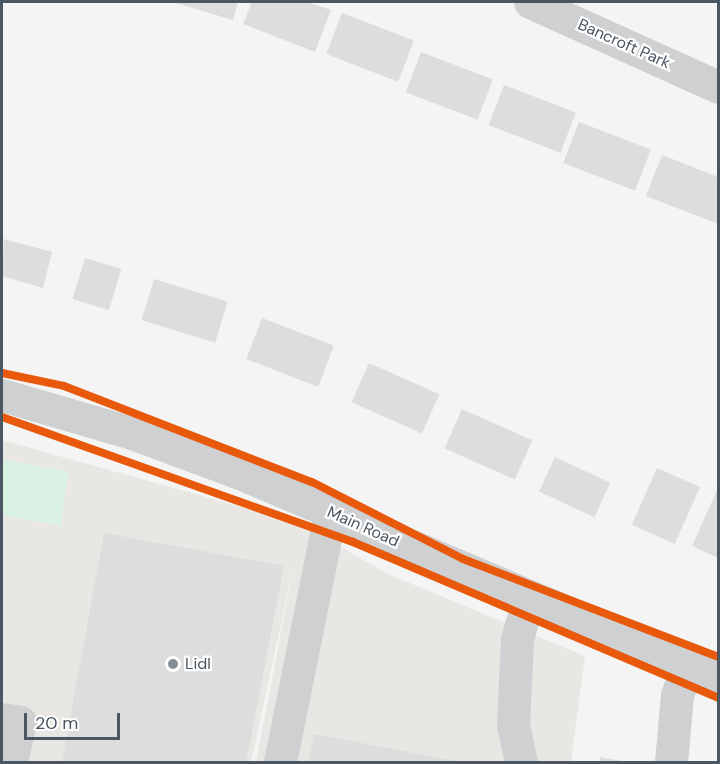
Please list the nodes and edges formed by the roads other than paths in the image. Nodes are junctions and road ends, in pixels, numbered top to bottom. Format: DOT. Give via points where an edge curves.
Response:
graph roads {
  1 [pos="530,2"];
  2 [pos="718,87"];
  3 [pos="2,395"];
  4 [pos="330,513"];
  5 [pos="528,600"];
  6 [pos="688,664"];
  7 [pos="718,676"];
  8 [pos="2,719"];
  9 [pos="10,762"];
  10 [pos="280,762"];
  11 [pos="521,762"];
  12 [pos="671,762"];
  1 -- 2 [label="street, Bancroft Park"];
  3 -- 4 [label="street, Main Road" via="132,433"];
  4 -- 5 [label="street, Main Road"];
  4 -- 10 [label="street"];
  5 -- 6 [label="street, Main Road"];
  5 -- 11 [label="street" via="517,639 513,725"];
  6 -- 7 [label="street, Main Road"];
  6 -- 12 [label="street" via="677,695"];
  8 -- 9 [label="street" via="20,722"];
}
